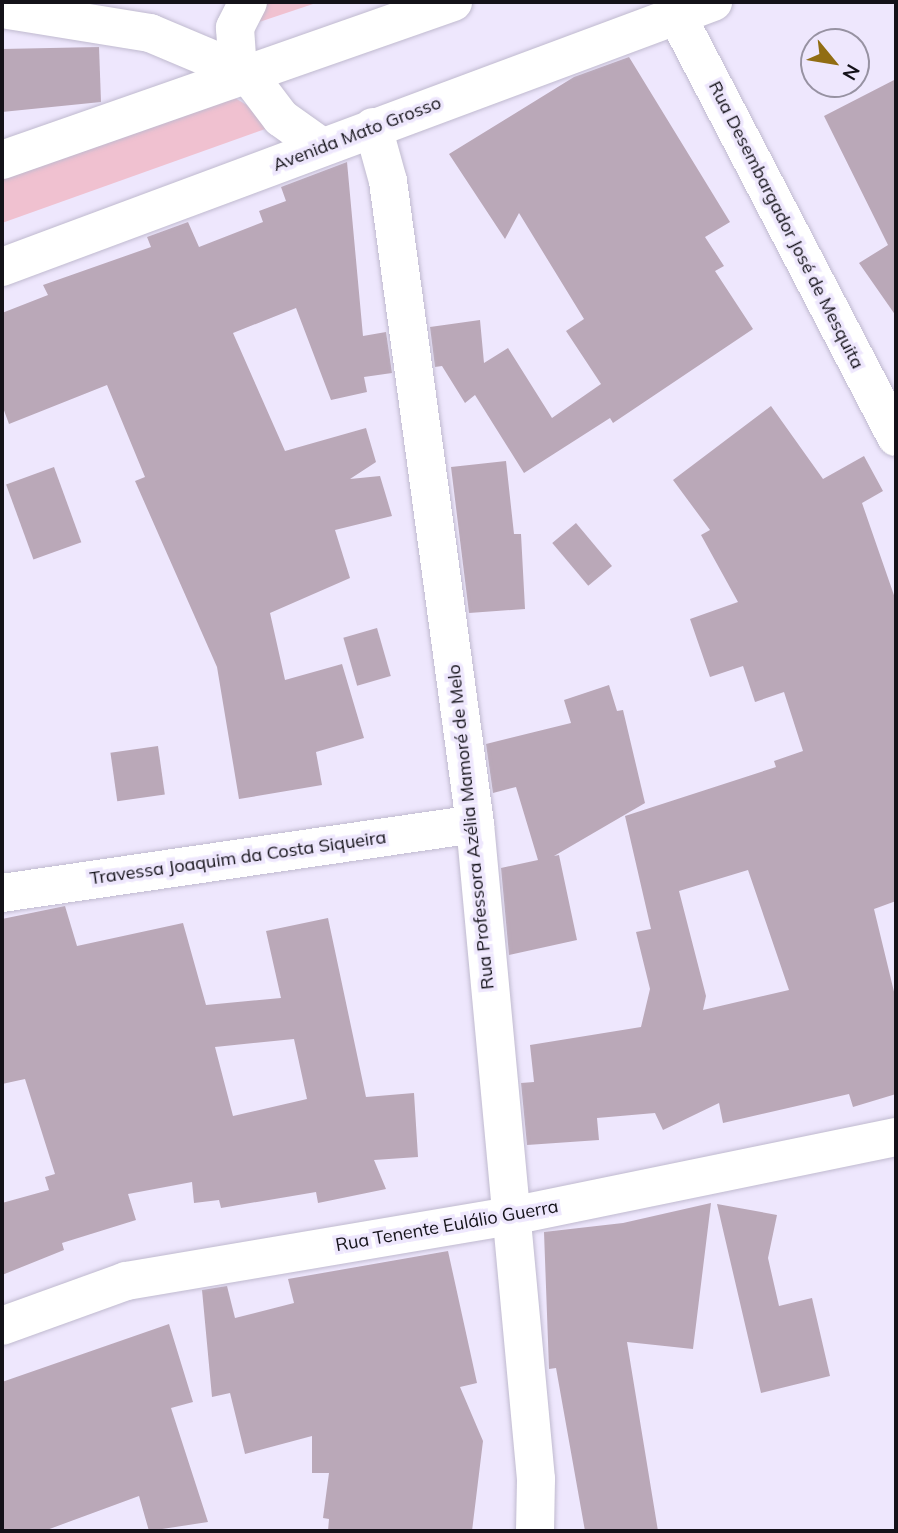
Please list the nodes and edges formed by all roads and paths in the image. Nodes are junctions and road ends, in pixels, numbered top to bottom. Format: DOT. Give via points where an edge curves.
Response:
graph roads {
  1 [pos="248,2"];
  2 [pos="453,2"];
  3 [pos="713,2"];
  4 [pos="674,8"];
  5 [pos="2,9"];
  6 [pos="245,73"];
  7 [pos="373,127"];
  8 [pos="322,147"];
  9 [pos="2,160"];
  10 [pos="2,267"];
  11 [pos="896,437"];
  12 [pos="475,824"];
  13 [pos="2,893"];
  14 [pos="896,1137"];
  15 [pos="511,1216"];
  16 [pos="2,1326"];
  17 [pos="535,1531"];
  1 -- 6 [label="street" via="233,46"];
  2 -- 6 [label="street"];
  3 -- 4 [label="street, Avenida Mato Grosso"];
  4 -- 7 [label="street, Avenida Mato Grosso"];
  4 -- 11 [label="street, Rua Desembargador José de Mesquita"];
  5 -- 6 [label="street" via="150,33"];
  6 -- 8 [label="street" via="281,118"];
  6 -- 9 [label="street"];
  7 -- 8 [label="street, Avenida Mato Grosso"];
  7 -- 12 [label="street, Rua Professora Azélia Mamoré de Melo" via="388,181"];
  8 -- 10 [label="street, Avenida Mato Grosso"];
  12 -- 13 [label="street, Travessa Joaquim da Costa Siqueira"];
  12 -- 15 [label="street, Rua Professora Azélia Mamoré de Melo"];
  14 -- 15 [label="street, Rua Tenente Eulálio Guerra"];
  15 -- 16 [label="street, Rua Tenente Eulálio Guerra" via="126,1281"];
  15 -- 17 [label="street, Rua Professora Azélia Mamoré de Melo" via="536,1479"];
}
